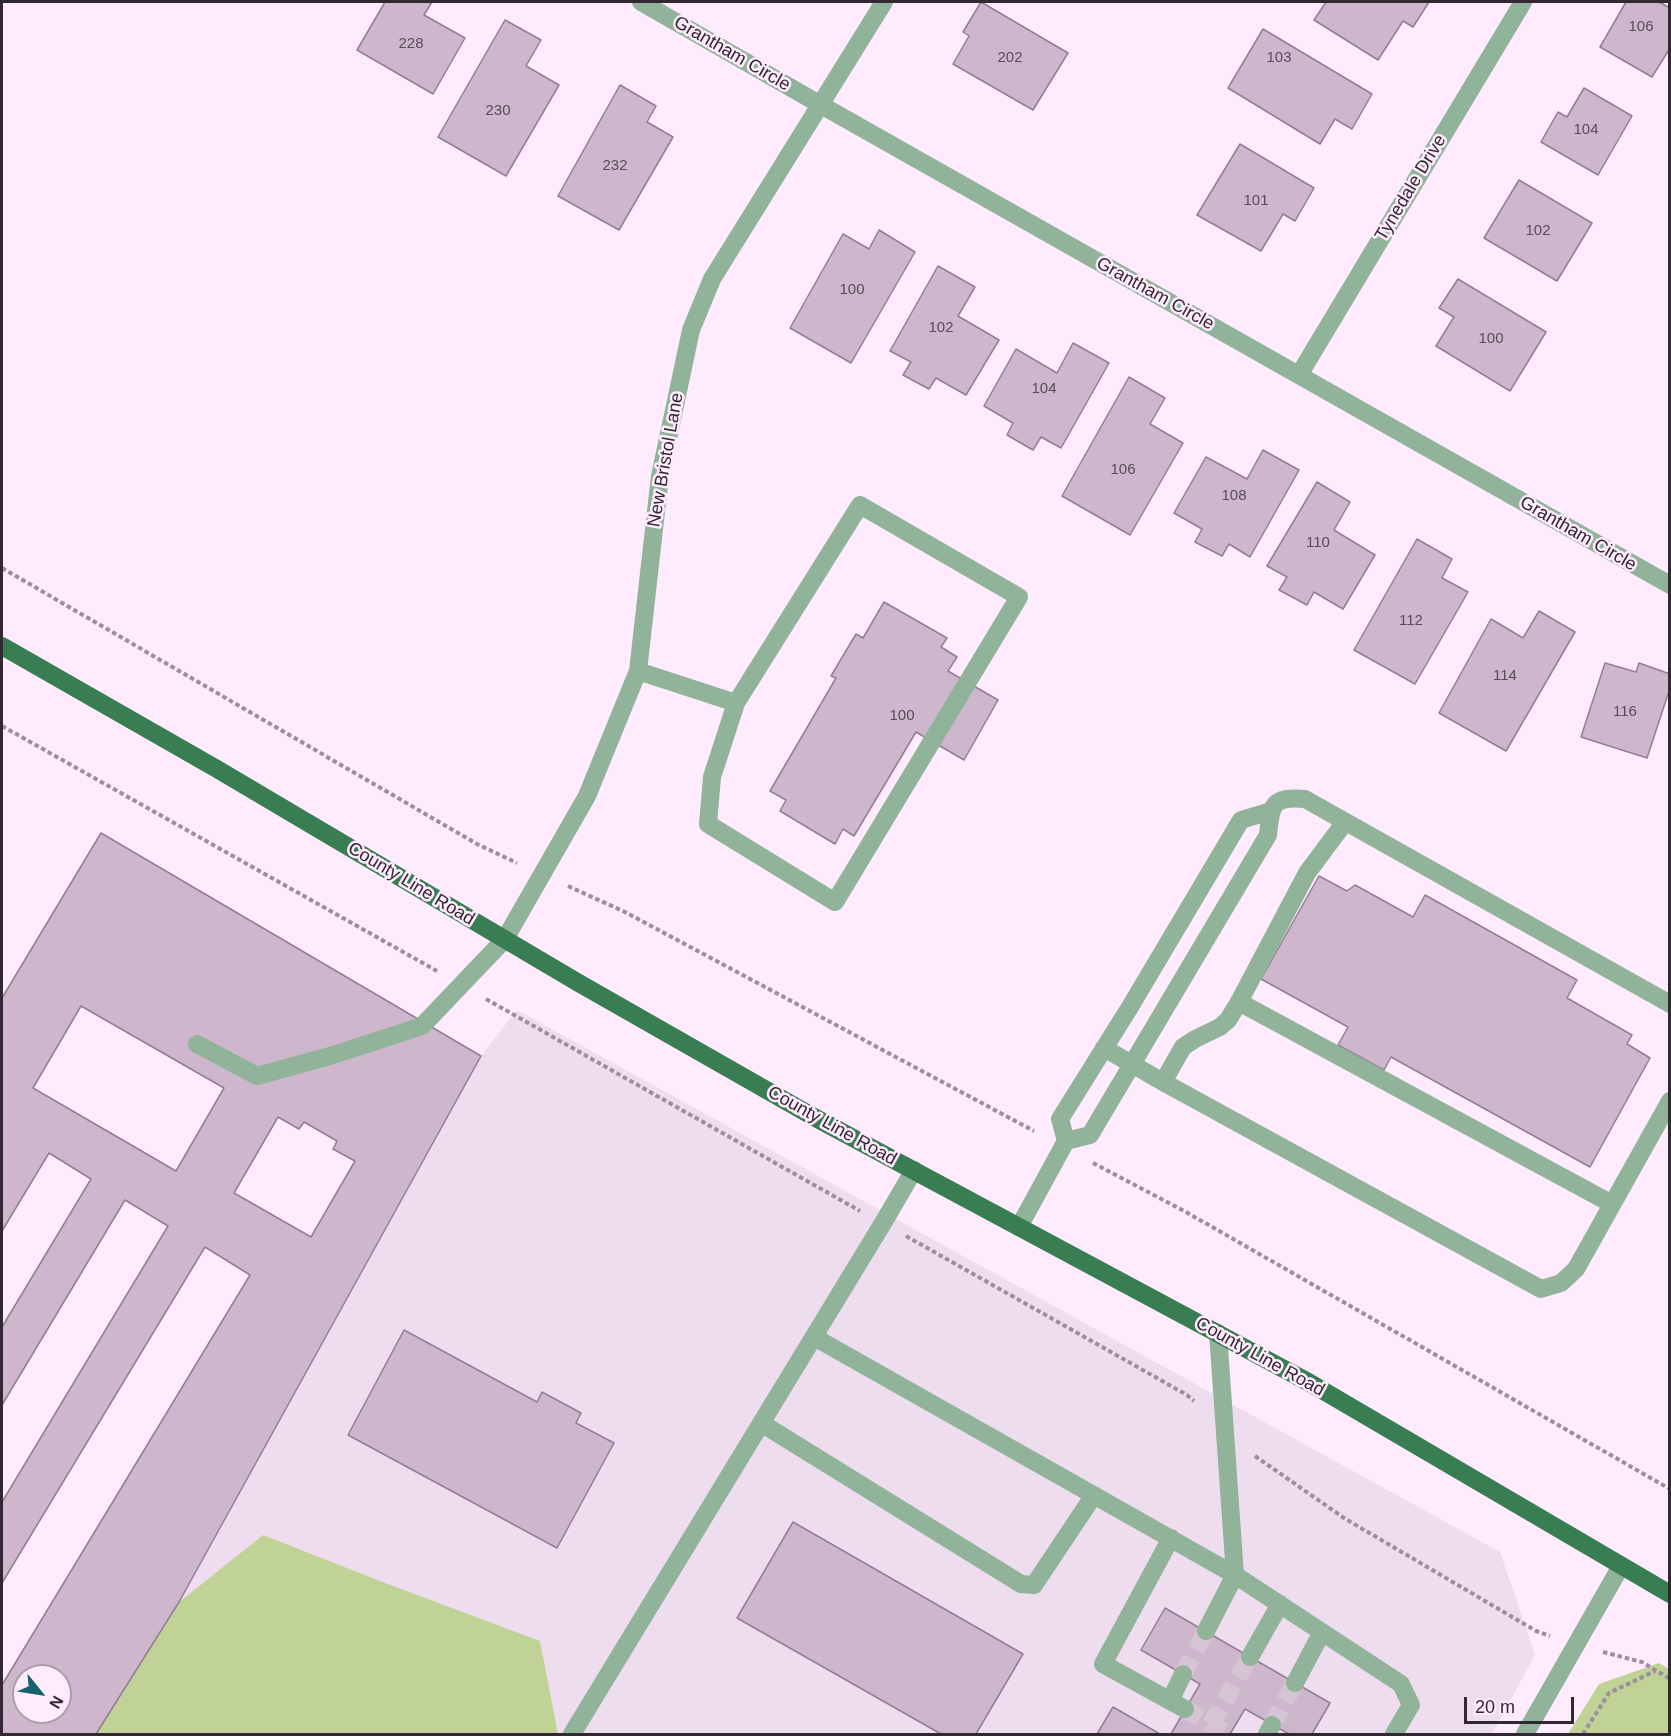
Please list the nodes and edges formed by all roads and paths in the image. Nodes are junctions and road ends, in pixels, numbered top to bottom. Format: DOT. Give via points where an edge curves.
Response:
graph roads {
  1 [pos="641,2"];
  2 [pos="884,2"];
  3 [pos="1523,2"];
  4 [pos="821,105"];
  5 [pos="1299,375"];
  6 [pos="2,568"];
  7 [pos="1670,585"];
  8 [pos="2,646"];
  9 [pos="638,671"];
  10 [pos="736,703"];
  11 [pos="2,726"];
  12 [pos="1271,811"];
  13 [pos="1346,822"];
  14 [pos="542,875"];
  15 [pos="505,939"];
  16 [pos="461,985"];
  17 [pos="1239,1002"];
  18 [pos="1670,1004"];
  19 [pos="197,1044"];
  20 [pos="1104,1048"];
  21 [pos="1131,1063"];
  22 [pos="1163,1082"];
  23 [pos="1670,1101"];
  24 [pos="1064,1144"];
  25 [pos="914,1170"];
  26 [pos="1612,1204"];
  27 [pos="883,1223"];
  28 [pos="1019,1227"];
  29 [pos="1218,1333"];
  30 [pos="814,1337"];
  31 [pos="761,1424"];
  32 [pos="1224,1428"];
  33 [pos="1670,1489"];
  34 [pos="1094,1495"];
  35 [pos="1171,1538"];
  36 [pos="1622,1566"];
  37 [pos="1235,1575"];
  38 [pos="1670,1594"];
  39 [pos="1280,1604"];
  40 [pos="1206,1631"];
  41 [pos="1322,1632"];
  42 [pos="1577,1644"];
  43 [pos="1250,1657"];
  44 [pos="1656,1671"];
  45 [pos="1183,1674"];
  46 [pos="1670,1679"];
  47 [pos="1295,1683"];
  48 [pos="572,1734"];
  49 [pos="1394,1734"];
  50 [pos="1525,1734"];
  51 [pos="1583,1734"];
  1 -- 4 [label="street, Grantham Circle"];
  2 -- 4 [label="street, New Bristol Lane"];
  3 -- 5 [label="street, Tynedale Drive"];
  4 -- 5 [label="street, Grantham Circle"];
  4 -- 9 [label="street, New Bristol Lane" via="712,279 691,330 660,476"];
  5 -- 7 [label="street, Grantham Circle"];
  6 -- 14 [label="path" via="477,844"];
  8 -- 15 [label="main road, County Line Road"];
  9 -- 10 [label="street"];
  9 -- 14 [label="street, New Bristol Lane" via="587,796"];
  10 -- 10 [label="street" via="712,777 708,824 835,902 1019,597 860,505"];
  11 -- 16 [label="path"];
  12 -- 13 [label="street" via="1278,801 1289,797 1305,799"];
  12 -- 20 [label="street" via="1241,820"];
  12 -- 21 [label="street" via="1268,835"];
  13 -- 17 [label="street" via="1307,873"];
  13 -- 18 [label="street"];
  14 -- 15 [label="street, New Bristol Lane"];
  14 -- 24 [label="path" via="625,912"];
  15 -- 16 [label="street, New Bristol Lane"];
  15 -- 25 [label="main road, County Line Road"];
  16 -- 19 [label="street, New Bristol Lane" via="422,1026 257,1076"];
  16 -- 27 [label="path"];
  17 -- 22 [label="street" via="1220,1027 1183,1047"];
  17 -- 26 [label="street"];
  20 -- 21 [label="street"];
  20 -- 24 [label="street" via="1060,1119"];
  21 -- 22 [label="street"];
  21 -- 24 [label="street" via="1090,1135"];
  22 -- 26 [label="street" via="1541,1289 1561,1283 1576,1269"];
  23 -- 26 [label="street"];
  24 -- 28 [label="street"];
  24 -- 33 [label="path"];
  25 -- 27 [label="street"];
  25 -- 28 [label="main road, County Line Road"];
  27 -- 30 [label="street"];
  27 -- 32 [label="path" via="1187,1395"];
  28 -- 29 [label="main road, County Line Road"];
  29 -- 32 [label="street"];
  29 -- 36 [label="main road, County Line Road"];
  30 -- 31 [label="street"];
  30 -- 34 [label="street"];
  31 -- 34 [label="street" via="1021,1584 1035,1585"];
  31 -- 48 [label="street"];
  32 -- 37 [label="street"];
  32 -- 42 [label="path" via="1256,1457 1344,1518 1536,1632"];
  34 -- 35 [label="street"];
  35 -- 37 [label="street"];
  35 -- 45 [label="street" via="1103,1664 1177,1705"];
  36 -- 38 [label="main road, County Line Road"];
  36 -- 42 [label="street"];
  37 -- 39 [label="street"];
  37 -- 40 [label="street"];
  39 -- 41 [label="street"];
  39 -- 43 [label="street"];
  41 -- 47 [label="street"];
  41 -- 49 [label="street" via="1401,1684 1411,1705"];
  42 -- 44 [label="path" via="1642,1662"];
  42 -- 50 [label="street"];
  44 -- 46 [label="path"];
  44 -- 51 [label="path" via="1609,1693"];
}
